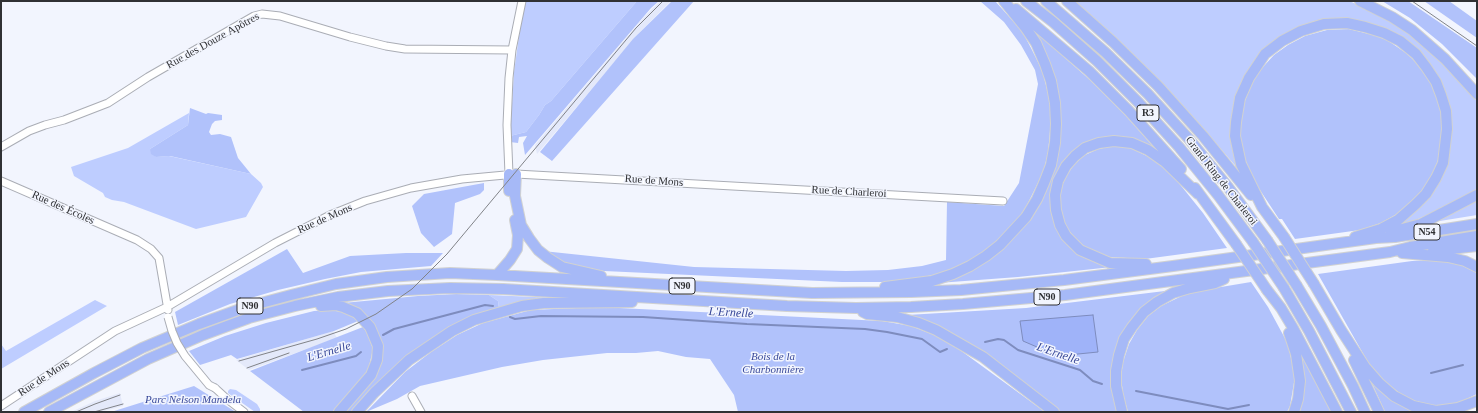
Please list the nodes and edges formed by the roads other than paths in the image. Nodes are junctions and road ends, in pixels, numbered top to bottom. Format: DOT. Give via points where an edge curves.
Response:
graph roads {
  1 [pos="522,1"];
  2 [pos="1004,1"];
  3 [pos="1026,1"];
  4 [pos="1046,1"];
  5 [pos="1066,1"];
  6 [pos="1360,1"];
  7 [pos="512,50"];
  8 [pos="1466,81"];
  9 [pos="1477,87"];
  10 [pos="1477,94"];
  11 [pos="1,147"];
  12 [pos="512,174"];
  13 [pos="1,181"];
  14 [pos="694,184"];
  15 [pos="1198,194"];
  16 [pos="1477,195"];
  17 [pos="1003,201"];
  18 [pos="1262,207"];
  19 [pos="1477,224"];
  20 [pos="1477,236"];
  21 [pos="1376,238"];
  22 [pos="1344,243"];
  23 [pos="1477,246"];
  24 [pos="1390,252"];
  25 [pos="1411,253"];
  26 [pos="1173,266"];
  27 [pos="1477,267"];
  28 [pos="1237,273"];
  29 [pos="496,274"];
  30 [pos="614,282"];
  31 [pos="866,293"];
  32 [pos="1270,295"];
  33 [pos="666,300"];
  34 [pos="295,306"];
  35 [pos="167,307"];
  36 [pos="856,308"];
  37 [pos="1341,330"];
  38 [pos="412,396"];
  39 [pos="1477,401"];
  40 [pos="1,406"];
  41 [pos="24,412"];
  42 [pos="49,412"];
  43 [pos="244,412"];
  44 [pos="339,412"];
  45 [pos="357,412"];
  46 [pos="420,412"];
  47 [pos="1054,412"];
  48 [pos="1122,412"];
  49 [pos="1294,412"];
  50 [pos="1337,412"];
  51 [pos="1351,412"];
  52 [pos="1365,412"];
  53 [pos="1379,412"];
  1 -- 7 [label="street"];
  2 -- 15 [label="highway" via="1089,71 1185,173"];
  2 -- 31 [label="highway" via="1036,43 1051,82 1055,103 1055,143 1051,165 1039,194 1026,218 1000,245 970,266 932,281 890,286"];
  3 -- 51 [label="highway, Grand Ring de Charleroi / R3, bridge" via="1091,56 1139,103 1180,147 1218,195 1284,288 1310,331"];
  4 -- 52 [label="highway, Grand Ring de Charleroi / R3, bridge" via="1105,52 1148,94 1228,187 1297,286 1325,332"];
  5 -- 18 [label="highway" via="1158,86"];
  6 -- 8 [label="highway" via="1412,30"];
  7 -- 11 [label="street, Rue des Douze Apôtres" via="405,49 350,37 280,16 262,14 254,16 148,77 108,103 64,120 45,124"];
  7 -- 12 [label="street" via="507,125"];
  8 -- 9 [label="highway"];
  8 -- 10 [label="highway"];
  12 -- 14 [label="street, Rue de Mons"];
  12 -- 29 [label="highway" via="512,211 518,235 517,249"];
  12 -- 30 [label="highway" via="521,225 538,250 562,267 600,275"];
  12 -- 35 [label="street, Rue de Mons" via="411,188 365,201 330,215 275,243"];
  13 -- 35 [label="street, Rue des Écoles" via="137,240 151,249 159,258"];
  14 -- 17 [label="street, Rue de Charleroi"];
  15 -- 26 [label="highway" via="1165,162 1148,150 1132,143 1114,141 1085,148 1066,166 1058,181 1055,195 1060,225 1066,236 1080,250 1110,263"];
  15 -- 32 [label="highway, bridge"];
  16 -- 21 [label="highway" via="1422,224"];
  18 -- 22 [label="highway" via="1241,164 1235,136 1240,98 1249,78 1265,54 1301,30 1324,24 1346,24 1384,33 1400,41 1416,54 1436,82 1446,111 1448,129 1443,163 1426,194 1398,220"];
  18 -- 37 [label="highway, bridge" via="1284,237"];
  19 -- 21 [label="highway, N54" via="1395,238"];
  20 -- 24 [label="highway, N54"];
  21 -- 22 [label="highway, N90"];
  22 -- 26 [label="highway, N90"];
  23 -- 25 [label="highway, N90"];
  24 -- 25 [label="highway, N90"];
  24 -- 28 [label="highway, N90"];
  25 -- 27 [label="highway" via="1448,257"];
  26 -- 31 [label="highway, N90" via="961,290"];
  28 -- 36 [label="highway, N90" via="1014,300"];
  28 -- 48 [label="highway" via="1215,282 1173,293 1144,312 1132,326 1124,339 1116,371 1116,386"];
  29 -- 30 [label="highway, N90"];
  29 -- 41 [label="highway, N90" via="450,273 387,277 336,284 246,307 142,348"];
  30 -- 31 [label="highway, N90" via="812,293"];
  32 -- 49 [label="highway" via="1294,344 1300,381"];
  32 -- 50 [label="highway" via="1293,328"];
  33 -- 34 [label="highway, N90" via="607,294 450,288 388,291 338,297"];
  33 -- 36 [label="highway, N90"];
  33 -- 45 [label="highway" via="648,303 544,303 522,306 474,320 452,331 409,360"];
  34 -- 42 [label="highway, N90" via="249,318 203,335 148,359"];
  34 -- 44 [label="highway" via="336,306 350,309 362,317 374,334 378,354 374,369 367,381"];
  35 -- 40 [label="street, Rue de Mons" via="115,331"];
  35 -- 43 [label="street, Rue des Écoles, bridge" via="177,343 185,356 210,385"];
  36 -- 47 [label="highway" via="867,314 919,322 936,330 983,357"];
  37 -- 39 [label="highway" via="1372,376 1403,402 1436,411 1458,408"];
  37 -- 53 [label="highway" via="1346,346"];
  38 -- 46 [label="street"];
}
